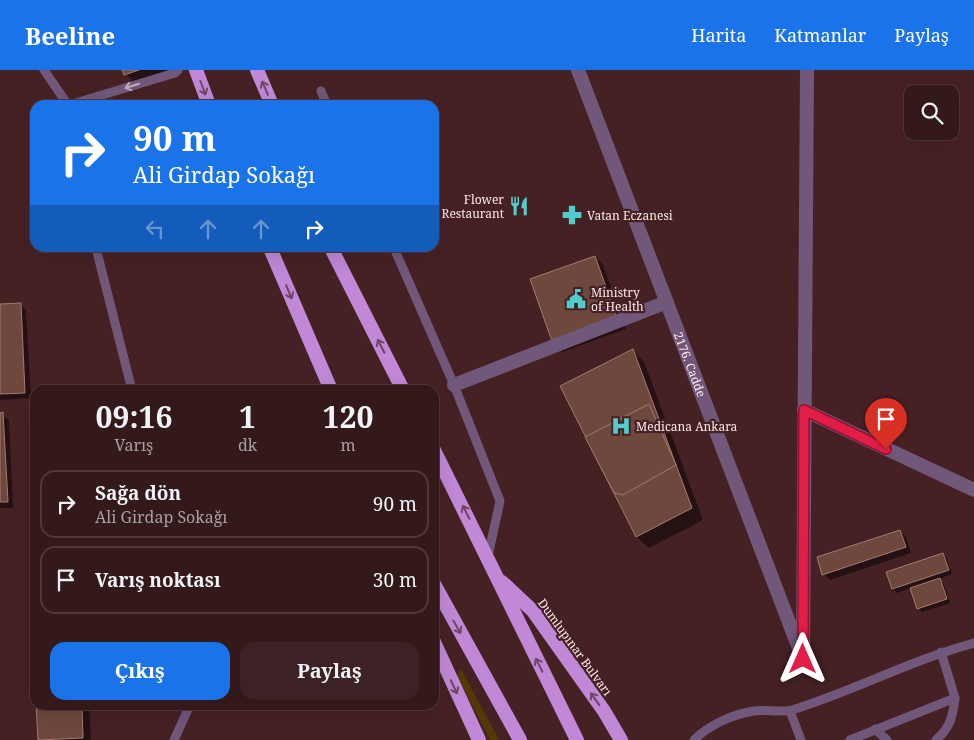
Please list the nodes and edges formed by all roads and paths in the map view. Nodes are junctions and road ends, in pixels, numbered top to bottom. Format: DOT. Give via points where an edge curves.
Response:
graph roads {
  1 [pos="44,70"];
  2 [pos="178,70"];
  3 [pos="196,70"];
  4 [pos="257,70"];
  5 [pos="578,70"];
  6 [pos="806,70"];
  7 [pos="321,92"];
  8 [pos="65,100"];
  9 [pos="86,100"];
  10 [pos="207,100"];
  11 [pos="270,100"];
  12 [pos="325,100"];
  13 [pos="97,252"];
  14 [pos="272,252"];
  15 [pos="333,252"];
  16 [pos="396,252"];
  17 [pos="667,302"];
  18 [pos="131,385"];
  19 [pos="329,385"];
  20 [pos="400,385"];
  21 [pos="454,385"];
  22 [pos="804,410"];
  23 [pos="439,460"];
  24 [pos="971,489"];
  25 [pos="974,502"];
  26 [pos="488,556"];
  27 [pos="497,578"];
  28 [pos="439,593"];
  29 [pos="974,643"];
  30 [pos="941,652"];
  31 [pos="439,653"];
  32 [pos="954,698"];
  33 [pos="188,710"];
  34 [pos="790,710"];
  35 [pos="875,729"];
  36 [pos="174,740"];
  37 [pos="479,740"];
  38 [pos="520,740"];
  39 [pos="577,740"];
  40 [pos="621,740"];
  41 [pos="694,740"];
  42 [pos="801,740"];
  43 [pos="850,740"];
  44 [pos="887,740"];
  45 [pos="936,740"];
  1 -- 8 [label="lane"];
  2 -- 9 [label="lane, one-way"];
  3 -- 10 [label="highway, one-way"];
  11 -- 4 [label="highway, one-way"];
  5 -- 17 [label="street, 2176. Cadde"];
  6 -- 22 [label="street"];
  7 -- 12 [label="lane"];
  13 -- 18 [label="lane"];
  14 -- 19 [label="highway, one-way"];
  20 -- 15 [label="highway, one-way"];
  16 -- 21 [label="lane"];
  17 -- 21 [label="street"];
  17 -- 22 [label="street, 2176. Cadde" via="803,659"];
  21 -- 26 [label="lane" via="500,501"];
  22 -- 24 [label="street"];
  26 -- 23 [label="highway, Dumlupınar Bulvarı, one-way"];
  24 -- 25 [label="street"];
  26 -- 27 [label="highway, Dumlupınar Bulvarı"];
  39 -- 27 [label="highway, Dumlupınar Bulvarı, one-way"];
  40 -- 27 [label="highway, Dumlupınar Bulvarı, one-way" via="533,612"];
  28 -- 38 [label="highway, one-way"];
  29 -- 30 [label="lane"];
  30 -- 32 [label="lane"];
  30 -- 34 [label="lane"];
  31 -- 37 [label="highway, one-way"];
  32 -- 35 [label="lane"];
  32 -- 45 [label="lane" via="952,719"];
  33 -- 36 [label="lane"];
  34 -- 41 [label="lane" via="754,711 731,718 704,730"];
  34 -- 42 [label="lane"];
  35 -- 43 [label="lane"];
  35 -- 44 [label="lane"];
}
